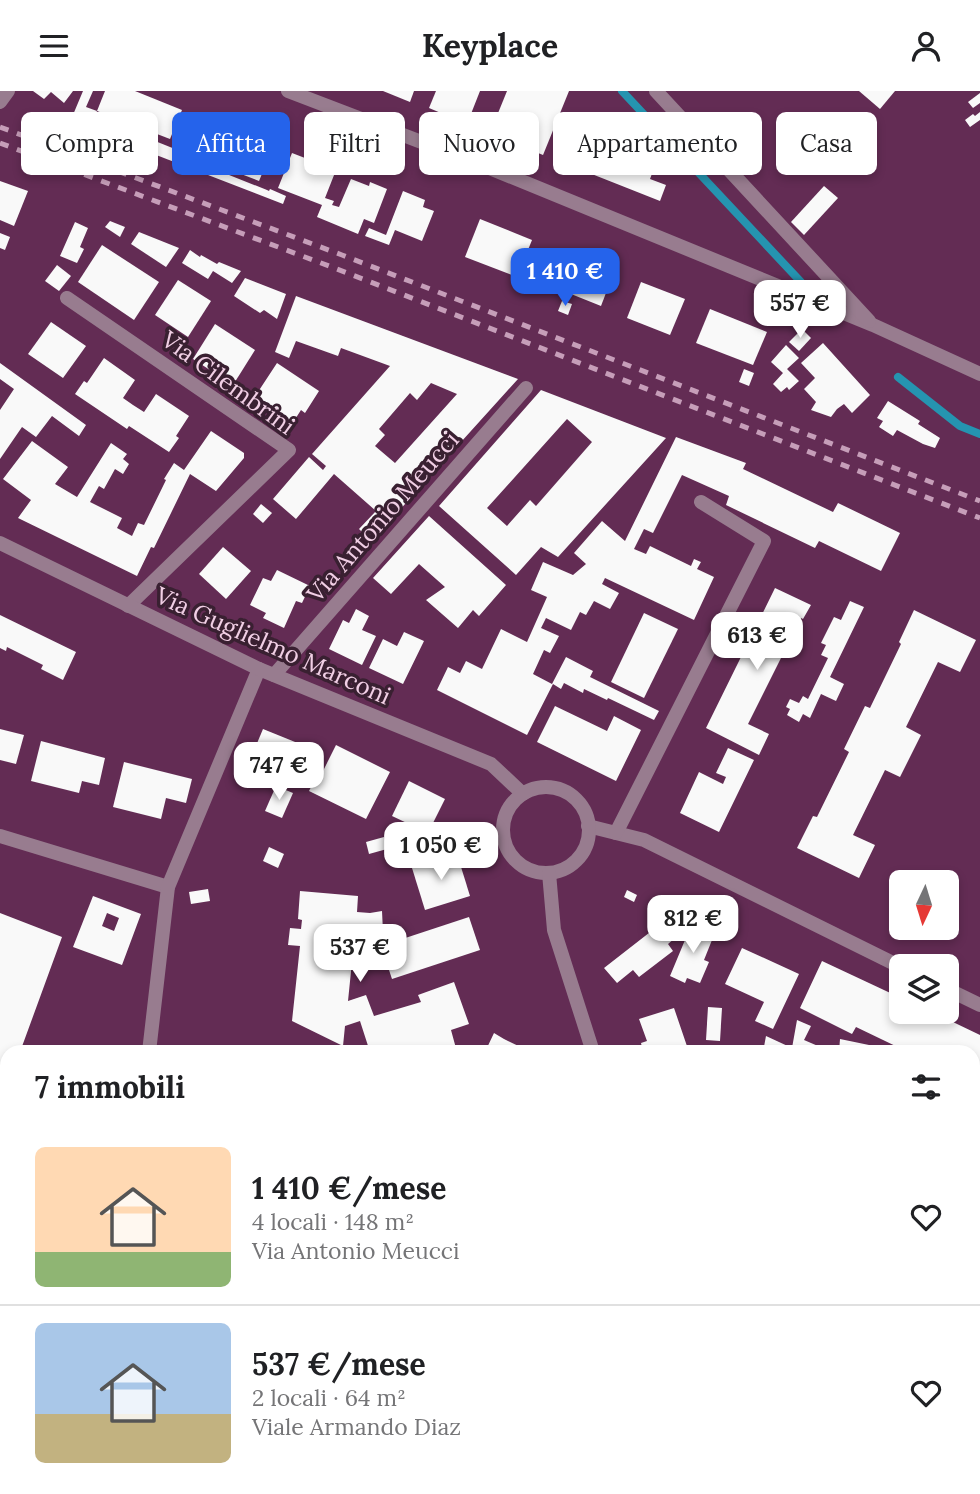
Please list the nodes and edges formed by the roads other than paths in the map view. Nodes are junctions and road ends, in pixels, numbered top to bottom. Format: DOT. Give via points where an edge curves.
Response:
graph roads {
  1 [pos="8,91"];
  2 [pos="288,91"];
  3 [pos="656,91"];
  4 [pos="0,102"];
  5 [pos="67,298"];
  6 [pos="873,325"];
  7 [pos="980,374"];
  8 [pos="526,388"];
  9 [pos="701,502"];
  10 [pos="0,543"];
  11 [pos="128,606"];
  12 [pos="259,669"];
  13 [pos="274,675"];
  14 [pos="523,794"];
  15 [pos="589,826"];
  16 [pos="615,833"];
  17 [pos="0,836"];
  18 [pos="549,873"];
  19 [pos="168,887"];
  20 [pos="889,961"];
  21 [pos="959,995"];
  22 [pos="980,1005"];
  23 [pos="150,1045"];
  24 [pos="591,1045"];
  1 -- 4 [label="street"];
  2 -- 6 [label="street"];
  3 -- 6 [label="street"];
  5 -- 11 [label="street, Via Cilembrini" via="289,450"];
  6 -- 7 [label="street"];
  8 -- 13 [label="street, Via Antonio Meucci"];
  9 -- 16 [label="street" via="764,541"];
  10 -- 11 [label="street, Via Guglielmo Marconi"];
  11 -- 12 [label="street, Via Guglielmo Marconi"];
  12 -- 13 [label="street, Via Guglielmo Marconi"];
  12 -- 19 [label="street"];
  13 -- 14 [label="street, Via Guglielmo Marconi" via="491,764"];
  14 -- 15 [label="street" via="551,788 564,792 585,812"];
  14 -- 18 [label="street" via="506,813 504,838 515,860"];
  15 -- 16 [label="street"];
  15 -- 18 [label="street" via="579,858"];
  16 -- 20 [label="street" via="644,840"];
  17 -- 19 [label="street"];
  18 -- 24 [label="street" via="554,930"];
  19 -- 23 [label="street"];
  21 -- 22 [label="street"];
}
